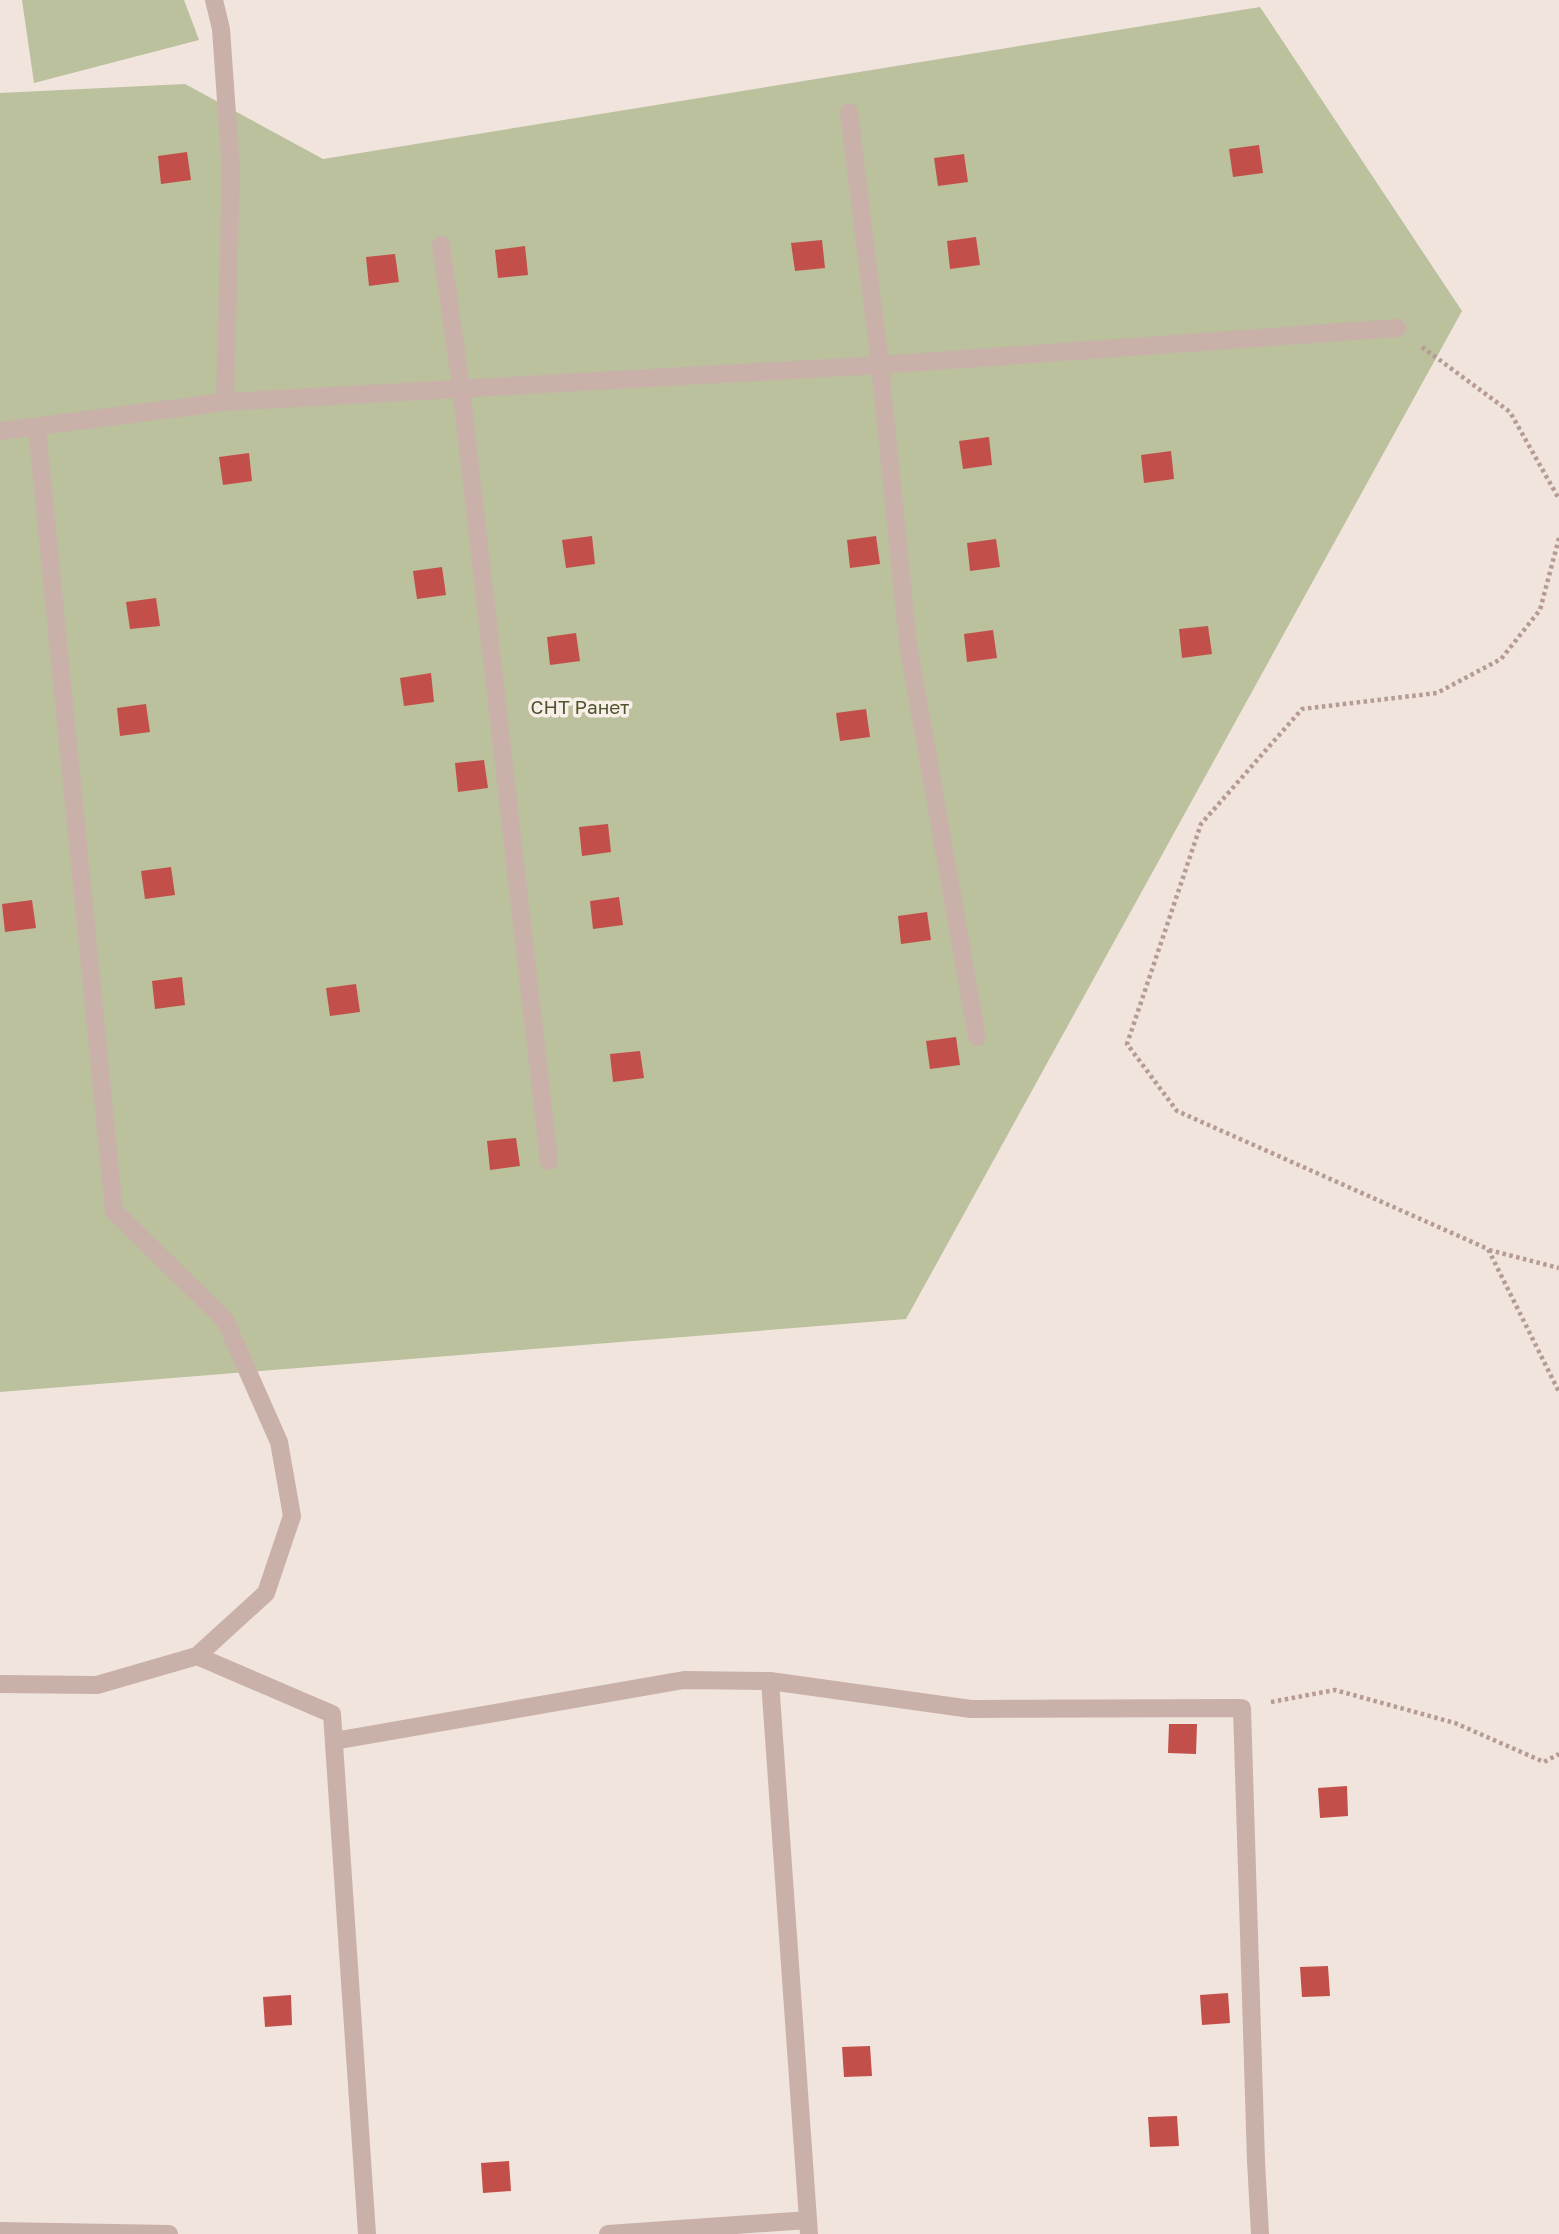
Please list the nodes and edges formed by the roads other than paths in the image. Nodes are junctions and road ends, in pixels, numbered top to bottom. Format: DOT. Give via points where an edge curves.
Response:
graph roads {
  1 [pos="214,0"];
  2 [pos="849,112"];
  3 [pos="441,245"];
  4 [pos="1397,328"];
  5 [pos="880,365"];
  6 [pos="461,387"];
  7 [pos="225,402"];
  8 [pos="37,428"];
  9 [pos="0,431"];
  10 [pos="977,1037"];
  11 [pos="549,1161"];
  12 [pos="197,1656"];
  13 [pos="770,1681"];
  14 [pos="0,1684"];
  15 [pos="334,1741"];
  16 [pos="808,2227"];
  17 [pos="0,2231"];
  18 [pos="169,2234"];
  19 [pos="367,2234"];
  20 [pos="608,2234"];
  21 [pos="1260,2234"];
  1 -- 7 [label="street" via="221,29 231,171"];
  2 -- 5 [label="street"];
  3 -- 6 [label="street"];
  4 -- 5 [label="street"];
  5 -- 6 [label="street"];
  5 -- 10 [label="street" via="908,644"];
  6 -- 7 [label="street"];
  6 -- 11 [label="street"];
  7 -- 8 [label="street"];
  8 -- 9 [label="street"];
  8 -- 12 [label="street" via="114,1211 225,1320 279,1441 292,1516 266,1593"];
  12 -- 14 [label="street" via="97,1685"];
  12 -- 15 [label="street" via="332,1714"];
  13 -- 15 [label="street" via="684,1680"];
  13 -- 16 [label="street"];
  13 -- 21 [label="street" via="971,1709 1242,1708"];
  15 -- 19 [label="street"];
  16 -- 20 [label="street"];
  17 -- 18 [label="street"];
}
